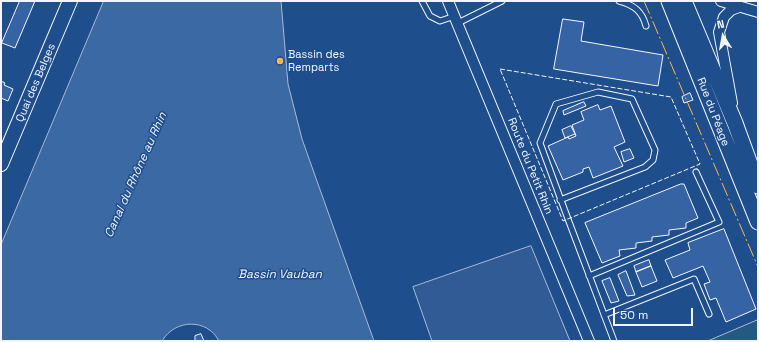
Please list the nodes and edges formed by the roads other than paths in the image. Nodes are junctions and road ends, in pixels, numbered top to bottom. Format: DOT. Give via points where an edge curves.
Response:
graph roads {
  1 [pos="70,1"];
  2 [pos="422,1"];
  3 [pos="448,1"];
  4 [pos="502,1"];
  5 [pos="619,1"];
  6 [pos="669,1"];
  7 [pos="684,1"];
  8 [pos="721,1"];
  9 [pos="739,7"];
  10 [pos="758,12"];
  11 [pos="457,19"];
  12 [pos="646,26"];
  13 [pos="735,123"];
  14 [pos="1,164"];
  15 [pos="696,172"];
  16 [pos="758,186"];
  17 [pos="560,200"];
  18 [pos="758,222"];
  19 [pos="589,276"];
  20 [pos="709,314"];
  21 [pos="604,315"];
  22 [pos="589,341"];
  23 [pos="614,341"];
  1 -- 14 [label="main road, Quai des Belges"];
  2 -- 11 [label="lane" via="430,16 440,21"];
  3 -- 11 [label="street, Route du Petit Rhin"];
  4 -- 11 [label="lane"];
  5 -- 12 [label="lane" via="635,6 643,15"];
  6 -- 18 [label="main road, Rue du Péage"];
  7 -- 13 [label="main road, Rue du Péage"];
  8 -- 9 [label="street"];
  9 -- 10 [label="street"];
  9 -- 13 [label="street, Rue du Péage" via="724,17 719,32"];
  11 -- 22 [label="street, Route du Petit Rhin"];
  13 -- 16 [label="main road, Rue du Péage"];
  15 -- 19 [label="lane" via="720,222"];
  17 -- 17 [label="lane" via="645,167 653,160 655,150 632,99 598,92 556,104 540,143"];
  17 -- 19 [label="lane"];
  19 -- 21 [label="lane"];
  20 -- 21 [label="lane" via="694,279"];
  21 -- 23 [label="lane"];
}
